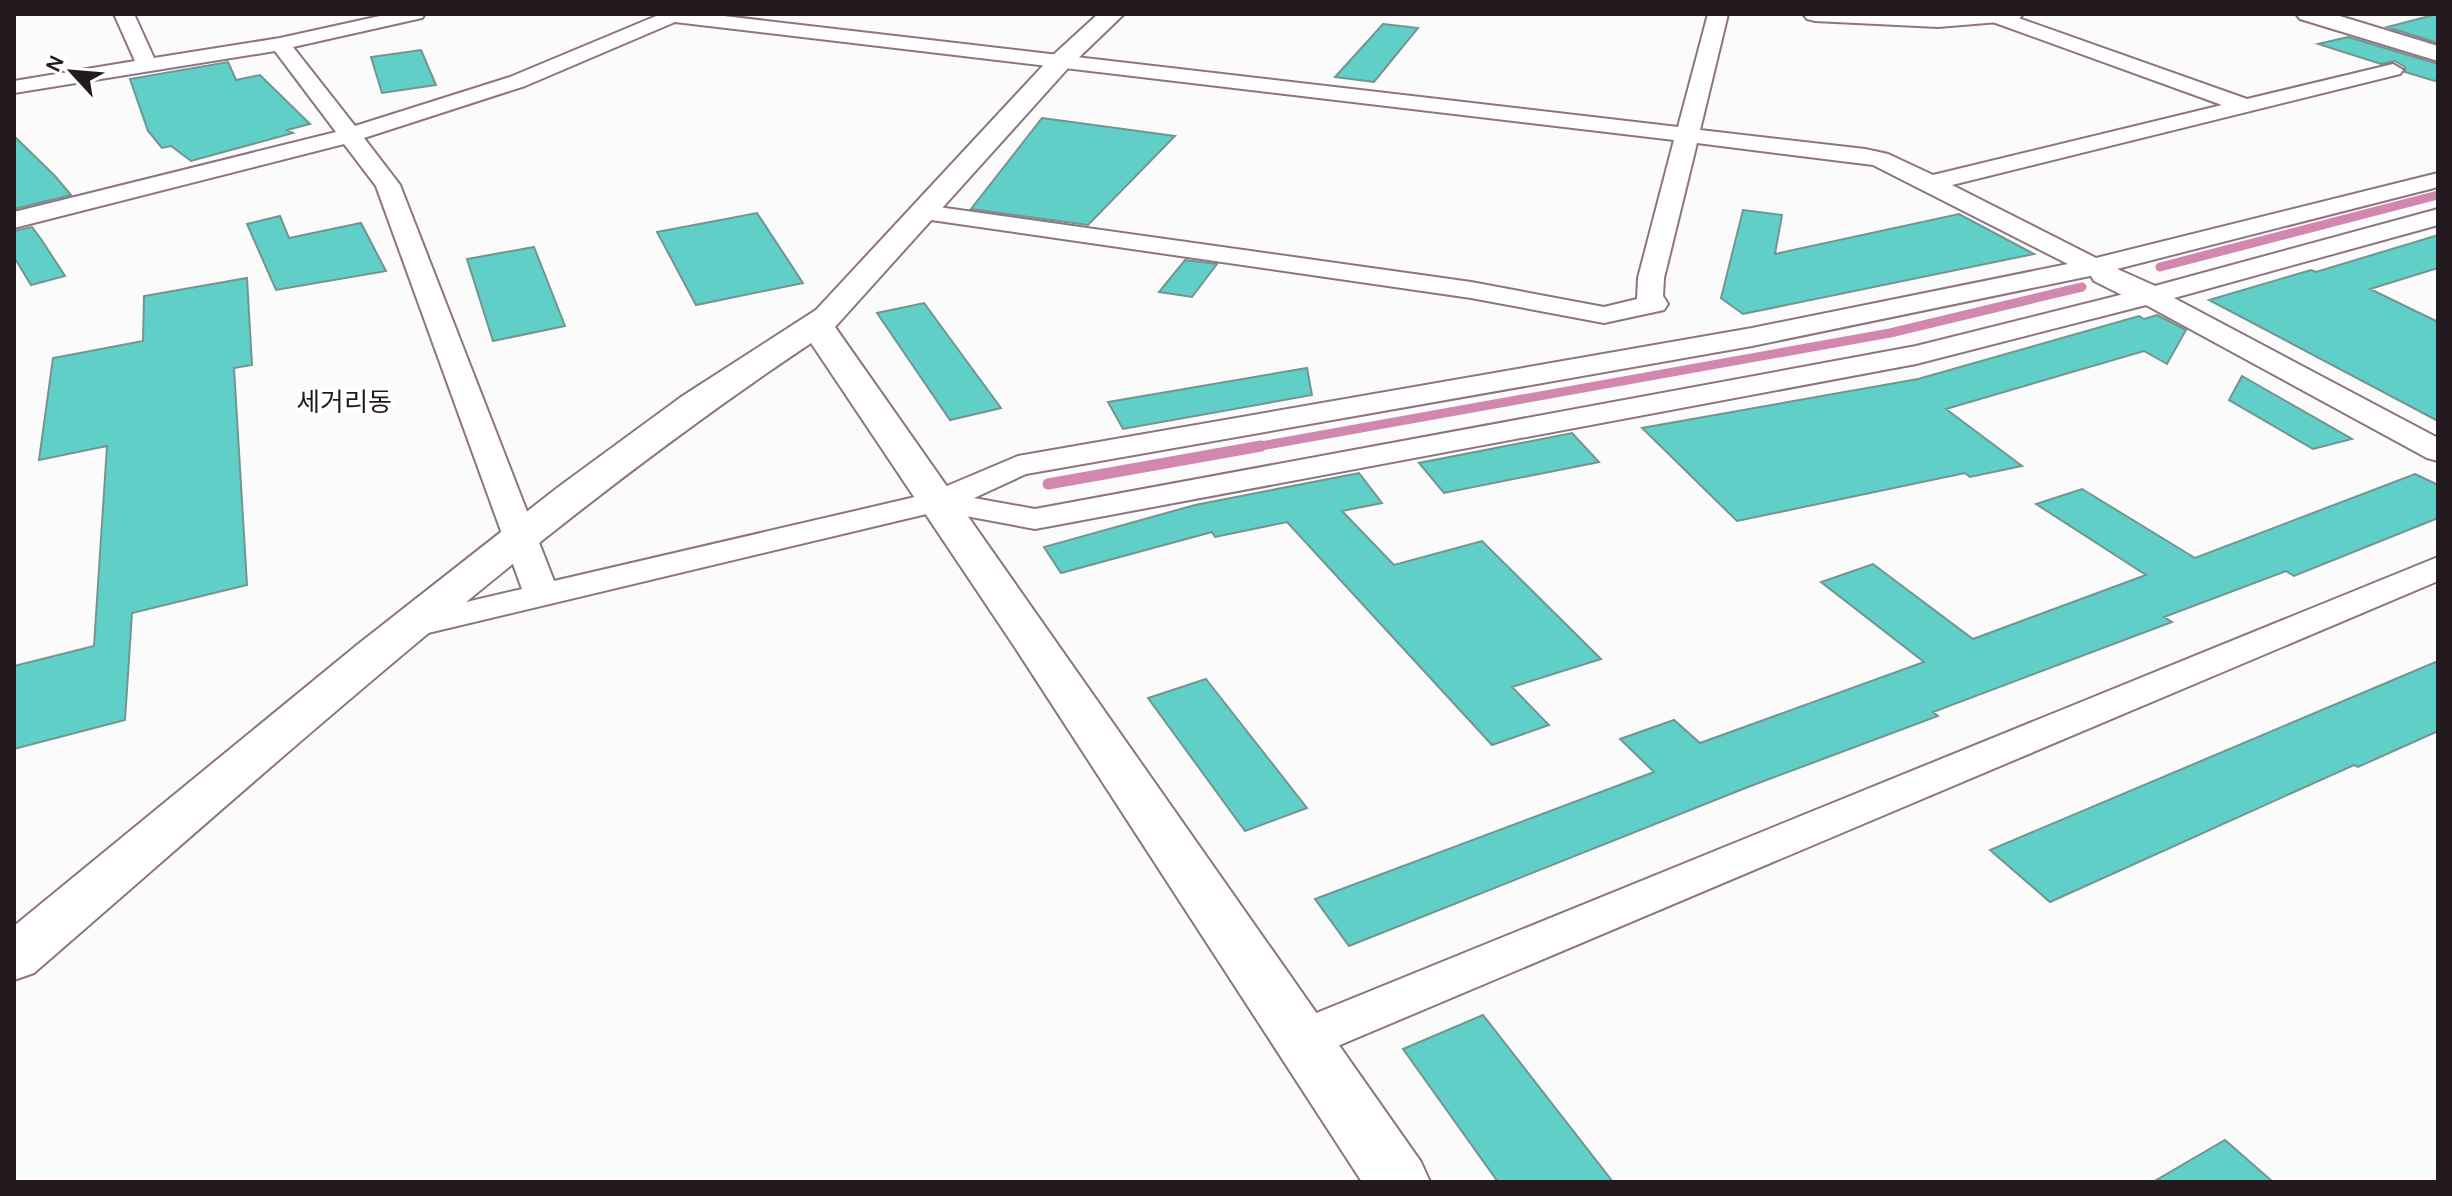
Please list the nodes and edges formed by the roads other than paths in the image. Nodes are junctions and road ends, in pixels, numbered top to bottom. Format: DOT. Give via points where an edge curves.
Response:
graph roads {
  1 [pos="124,14"];
  2 [pos="415,14"];
  3 [pos="1112,14"];
  4 [pos="1718,14"];
  5 [pos="1815,14"];
  6 [pos="2308,14"];
  7 [pos="2359,14"];
  8 [pos="675,15"];
  9 [pos="2004,16"];
  10 [pos="2438,38"];
  11 [pos="280,44"];
  12 [pos="2438,54"];
  13 [pos="1060,62"];
  14 [pos="147,66"];
  15 [pos="2393,70"];
  16 [pos="14,87"];
  17 [pos="2245,106"];
  18 [pos="350,134"];
  19 [pos="1685,134"];
  20 [pos="2438,180"];
  21 [pos="1930,183"];
  22 [pos="924,212"];
  23 [pos="2438,217"];
  24 [pos="14,220"];
  25 [pos="2100,271"];
  26 [pos="2150,296"];
  27 [pos="817,326"];
  28 [pos="2438,451"];
  29 [pos="939,501"];
  30 [pos="519,540"];
  31 [pos="2438,568"];
  32 [pos="542,595"];
  33 [pos="407,627"];
  34 [pos="14,958"];
  35 [pos="1304,1039"];
  36 [pos="1398,1182"];
  1 -- 14 [label="street"];
  2 -- 11 [label="street"];
  3 -- 13 [label="street"];
  4 -- 19 [label="street"];
  5 -- 9 [label="street" via="1901,20"];
  6 -- 12 [label="street"];
  7 -- 10 [label="street"];
  8 -- 13 [label="street"];
  8 -- 18 [label="street" via="499,87"];
  9 -- 17 [label="street"];
  11 -- 14 [label="street"];
  11 -- 18 [label="street"];
  13 -- 19 [label="street"];
  13 -- 22 [label="street"];
  14 -- 16 [label="street"];
  15 -- 17 [label="street"];
  17 -- 21 [label="street"];
  18 -- 24 [label="street"];
  18 -- 30 [label="street" via="388,185"];
  19 -- 21 [label="street" via="1880,159"];
  19 -- 22 [label="street" via="1651,278 1649,296 1654,304 1604,315 1471,290"];
  20 -- 25 [label="street"];
  21 -- 25 [label="street"];
  22 -- 27 [label="street"];
  23 -- 26 [label="street"];
  25 -- 26 [label="street"];
  25 -- 29 [label="street" via="1018,466"];
  26 -- 28 [label="street"];
  26 -- 29 [label="street" via="1916,355 1035,519"];
  27 -- 29 [label="street"];
  27 -- 30 [label="street" via="633,448"];
  29 -- 32 [label="street"];
  29 -- 35 [label="street"];
  30 -- 32 [label="street"];
  30 -- 33 [label="street"];
  31 -- 35 [label="street"];
  32 -- 33 [label="street"];
  33 -- 34 [label="street"];
  35 -- 36 [label="street"];
}
